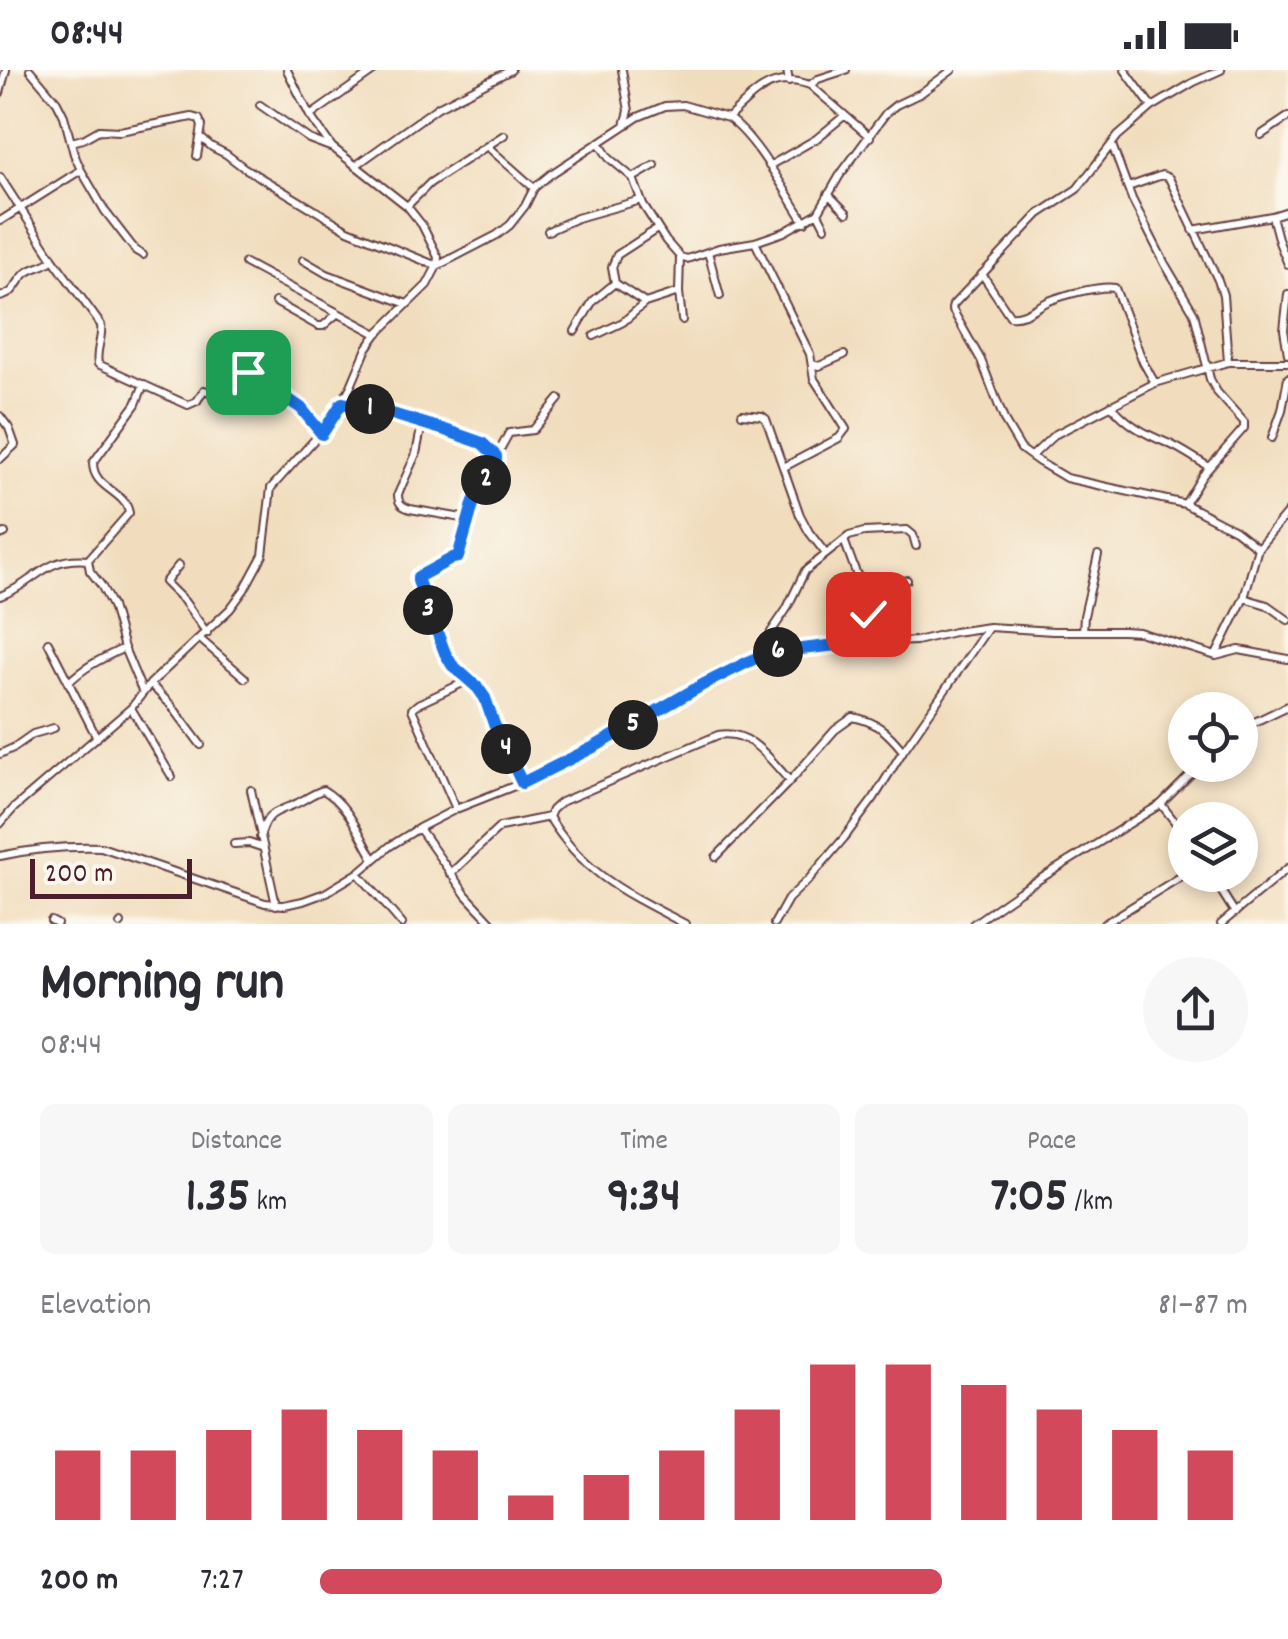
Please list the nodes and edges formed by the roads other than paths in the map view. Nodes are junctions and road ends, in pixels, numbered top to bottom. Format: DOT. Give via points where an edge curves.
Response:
graph roads {
  1 [pos="6,70"];
  2 [pos="288,70"];
  3 [pos="510,70"];
  4 [pos="622,70"];
  5 [pos="787,70"];
  6 [pos="846,70"];
  7 [pos="952,70"];
  8 [pos="1125,70"];
  9 [pos="1188,70"];
  10 [pos="1221,70"];
  11 [pos="32,71"];
  12 [pos="372,71"];
  13 [pos="789,82"];
  14 [pos="1194,82"];
  15 [pos="810,85"];
  16 [pos="0,93"];
  17 [pos="260,105"];
  18 [pos="1152,108"];
  19 [pos="310,116"];
  20 [pos="844,116"];
  21 [pos="728,118"];
  22 [pos="1288,118"];
  23 [pos="625,126"];
  24 [pos="504,135"];
  25 [pos="1261,135"];
  26 [pos="870,137"];
  27 [pos="201,138"];
  28 [pos="71,142"];
  29 [pos="599,144"];
  30 [pos="1112,144"];
  31 [pos="332,147"];
  32 [pos="488,148"];
  33 [pos="197,156"];
  34 [pos="655,165"];
  35 [pos="355,166"];
  36 [pos="769,166"];
  37 [pos="81,170"];
  38 [pos="0,177"];
  39 [pos="632,178"];
  40 [pos="1128,187"];
  41 [pos="534,188"];
  42 [pos="828,194"];
  43 [pos="641,200"];
  44 [pos="407,206"];
  45 [pos="20,208"];
  46 [pos="1288,211"];
  47 [pos="818,212"];
  48 [pos="847,213"];
  49 [pos="1272,216"];
  50 [pos="0,221"];
  51 [pos="805,222"];
  52 [pos="657,228"];
  53 [pos="825,228"];
  54 [pos="1194,230"];
  55 [pos="548,232"];
  56 [pos="755,242"];
  57 [pos="708,252"];
  58 [pos="143,255"];
  59 [pos="680,258"];
  60 [pos="54,259"];
  61 [pos="303,260"];
  62 [pos="244,263"];
  63 [pos="1288,264"];
  64 [pos="436,266"];
  65 [pos="982,274"];
  66 [pos="615,283"];
  67 [pos="679,292"];
  68 [pos="1288,294"];
  69 [pos="720,296"];
  70 [pos="0,297"];
  71 [pos="276,302"];
  72 [pos="645,303"];
  73 [pos="407,304"];
  74 [pos="338,313"];
  75 [pos="682,320"];
  76 [pos="574,331"];
  77 [pos="378,334"];
  78 [pos="594,336"];
  79 [pos="1288,354"];
  80 [pos="844,355"];
  81 [pos="1228,362"];
  82 [pos="1288,362"];
  83 [pos="812,364"];
  84 [pos="1206,368"];
  85 [pos="1288,378"];
  86 [pos="1155,383"];
  87 [pos="144,384"];
  88 [pos="559,399"];
  89 [pos="1286,401"];
  90 [pos="342,403"];
  91 [pos="1111,405"];
  92 [pos="742,414"];
  93 [pos="0,416"];
  94 [pos="422,424"];
  95 [pos="322,434"];
  96 [pos="1272,438"];
  97 [pos="490,451"];
  98 [pos="1032,456"];
  99 [pos="0,460"];
  100 [pos="784,466"];
  101 [pos="1209,467"];
  102 [pos="1185,504"];
  103 [pos="1288,512"];
  104 [pos="468,519"];
  105 [pos="844,540"];
  106 [pos="916,546"];
  107 [pos="1258,548"];
  108 [pos="826,554"];
  109 [pos="1098,555"];
  110 [pos="88,560"];
  111 [pos="179,564"];
  112 [pos="907,580"];
  113 [pos="868,592"];
  114 [pos="0,596"];
  115 [pos="1244,598"];
  116 [pos="1288,620"];
  117 [pos="989,627"];
  118 [pos="1083,631"];
  119 [pos="203,636"];
  120 [pos="48,642"];
  121 [pos="871,644"];
  122 [pos="124,648"];
  123 [pos="766,653"];
  124 [pos="1216,656"];
  125 [pos="1288,659"];
  126 [pos="244,678"];
  127 [pos="468,680"];
  128 [pos="68,683"];
  129 [pos="150,684"];
  130 [pos="143,693"];
  131 [pos="1288,706"];
  132 [pos="132,708"];
  133 [pos="1258,720"];
  134 [pos="54,728"];
  135 [pos="97,738"];
  136 [pos="202,746"];
  137 [pos="903,751"];
  138 [pos="0,754"];
  139 [pos="172,777"];
  140 [pos="790,781"];
  141 [pos="1183,782"];
  142 [pos="522,783"];
  143 [pos="251,790"];
  144 [pos="1161,804"];
  145 [pos="456,808"];
  146 [pos="1168,813"];
  147 [pos="549,817"];
  148 [pos="0,824"];
  149 [pos="418,828"];
  150 [pos="260,837"];
  151 [pos="234,844"];
  152 [pos="262,848"];
  153 [pos="0,856"];
  154 [pos="716,857"];
  155 [pos="374,858"];
  156 [pos="1287,872"];
  157 [pos="358,873"];
  158 [pos="450,874"];
  159 [pos="1168,884"];
  160 [pos="1221,892"];
  161 [pos="276,905"];
  162 [pos="1235,913"];
  163 [pos="489,923"];
  164 [pos="683,923"];
  165 [pos="402,924"];
  166 [pos="774,924"];
  167 [pos="973,924"];
  168 [pos="1104,924"];
  169 [pos="1221,924"];
  1 -- 16 [label="street"];
  2 -- 19 [label="street"];
  3 -- 35 [label="street" via="438,107"];
  4 -- 23 [label="street"];
  5 -- 13 [label="street"];
  6 -- 15 [label="street"];
  7 -- 26 [label="street" via="896,105"];
  8 -- 18 [label="street"];
  9 -- 14 [label="street"];
  10 -- 14 [label="street"];
  11 -- 28 [label="street" via="57,102"];
  12 -- 19 [label="street"];
  13 -- 15 [label="street"];
  13 -- 21 [label="street" via="763,86"];
  14 -- 18 [label="street"];
  15 -- 20 [label="street"];
  17 -- 31 [label="street"];
  18 -- 30 [label="street"];
  19 -- 31 [label="street"];
  20 -- 26 [label="street"];
  20 -- 36 [label="street"];
  21 -- 23 [label="street" via="684,104"];
  21 -- 36 [label="street"];
  22 -- 25 [label="street"];
  23 -- 29 [label="street"];
  24 -- 32 [label="street"];
  26 -- 42 [label="street"];
  27 -- 28 [label="street" via="199,119 192,117 100,130"];
  27 -- 33 [label="street"];
  27 -- 64 [label="street" via="348,230"];
  28 -- 37 [label="street"];
  29 -- 39 [label="street"];
  29 -- 41 [label="street"];
  30 -- 40 [label="street"];
  30 -- 65 [label="street" via="1077,190 1039,214"];
  31 -- 35 [label="street"];
  32 -- 41 [label="street"];
  32 -- 44 [label="street"];
  34 -- 39 [label="street"];
  35 -- 44 [label="street"];
  36 -- 51 [label="street"];
  37 -- 45 [label="street"];
  37 -- 58 [label="street"];
  38 -- 45 [label="street"];
  39 -- 43 [label="street"];
  40 -- 54 [label="street" via="1165,175"];
  40 -- 84 [label="street" via="1194,314"];
  41 -- 64 [label="street" via="510,226"];
  42 -- 47 [label="street"];
  42 -- 48 [label="street"];
  43 -- 52 [label="street"];
  43 -- 55 [label="street"];
  44 -- 64 [label="street" via="433,246"];
  45 -- 50 [label="street"];
  45 -- 60 [label="street"];
  46 -- 49 [label="street"];
  47 -- 51 [label="street"];
  47 -- 53 [label="street"];
  49 -- 54 [label="street"];
  49 -- 63 [label="street"];
  51 -- 56 [label="street"];
  52 -- 59 [label="street"];
  52 -- 66 [label="street" via="616,255"];
  54 -- 81 [label="street" via="1223,295"];
  56 -- 57 [label="street"];
  56 -- 83 [label="street"];
  57 -- 59 [label="street"];
  57 -- 69 [label="street"];
  59 -- 67 [label="street"];
  60 -- 70 [label="street"];
  60 -- 87 [label="street" via="101,325 98,364"];
  61 -- 73 [label="street"];
  62 -- 74 [label="street"];
  64 -- 73 [label="street"];
  65 -- 86 [label="street" via="1018,318 1056,298 1115,288"];
  65 -- 98 [label="street" via="952,309 1012,436"];
  66 -- 72 [label="street"];
  66 -- 76 [label="street" via="593,301"];
  67 -- 72 [label="street"];
  67 -- 75 [label="street"];
  68 -- 79 [label="street"];
  71 -- 74 [label="street" via="318,326"];
  72 -- 78 [label="street"];
  73 -- 77 [label="street"];
  74 -- 77 [label="street"];
  77 -- 90 [label="street"];
  80 -- 83 [label="street"];
  81 -- 82 [label="street"];
  81 -- 84 [label="street"];
  83 -- 100 [label="street" via="846,429"];
  84 -- 86 [label="street"];
  84 -- 101 [label="street" via="1245,426"];
  85 -- 89 [label="street"];
  86 -- 91 [label="street"];
  87 -- 95 [label="street" via="188,405 204,390 222,396 248,372 301,408"];
  87 -- 110 [label="street" via="92,470 130,513"];
  88 -- 97 [label="street" via="533,430 509,433 501,448"];
  89 -- 96 [label="street"];
  90 -- 94 [label="street"];
  90 -- 95 [label="street"];
  91 -- 98 [label="street" via="1054,435"];
  91 -- 101 [label="street" via="1140,432"];
  92 -- 100 [label="street" via="766,419"];
  93 -- 99 [label="street" via="16,445"];
  94 -- 97 [label="street"];
  94 -- 104 [label="street" via="398,501"];
  95 -- 119 [label="street" via="271,488 263,555 230,609"];
  97 -- 104 [label="street" via="496,464"];
  98 -- 102 [label="street" via="1066,478"];
  100 -- 108 [label="street" via="800,515"];
  101 -- 102 [label="street"];
  102 -- 107 [label="street"];
  103 -- 107 [label="street"];
  104 -- 127 [label="street" via="458,557 423,572 418,581 445,653"];
  105 -- 106 [label="street" via="907,530"];
  105 -- 108 [label="street"];
  105 -- 113 [label="street"];
  107 -- 115 [label="street"];
  108 -- 123 [label="street" via="806,571"];
  109 -- 118 [label="street"];
  110 -- 114 [label="street" via="59,561"];
  110 -- 122 [label="street" via="120,620"];
  111 -- 119 [label="street" via="165,582 184,600"];
  112 -- 113 [label="street"];
  113 -- 121 [label="street"];
  115 -- 116 [label="street"];
  115 -- 124 [label="street"];
  117 -- 118 [label="street"];
  117 -- 121 [label="street"];
  117 -- 137 [label="street"];
  118 -- 124 [label="street" via="1139,632"];
  119 -- 126 [label="street"];
  119 -- 129 [label="street"];
  120 -- 128 [label="street"];
  121 -- 123 [label="street"];
  122 -- 128 [label="street"];
  122 -- 130 [label="street"];
  123 -- 142 [label="street"];
  124 -- 125 [label="street" via="1240,650"];
  127 -- 142 [label="street" via="485,698"];
  127 -- 145 [label="street" via="412,709"];
  128 -- 135 [label="street"];
  129 -- 130 [label="street"];
  129 -- 136 [label="street"];
  130 -- 132 [label="street"];
  131 -- 133 [label="street"];
  132 -- 135 [label="street"];
  132 -- 139 [label="street"];
  134 -- 138 [label="street"];
  135 -- 148 [label="street"];
  137 -- 140 [label="street" via="872,721 852,717"];
  137 -- 166 [label="street"];
  140 -- 147 [label="street" via="762,750 730,733 561,802"];
  140 -- 154 [label="street"];
  141 -- 144 [label="street"];
  142 -- 145 [label="street"];
  143 -- 150 [label="street"];
  144 -- 146 [label="street"];
  144 -- 167 [label="street"];
  145 -- 149 [label="street"];
  147 -- 158 [label="street" via="500,827"];
  147 -- 164 [label="street" via="604,880"];
  149 -- 155 [label="street"];
  149 -- 158 [label="street"];
  150 -- 152 [label="street"];
  150 -- 155 [label="street" via="281,807 323,790 348,811"];
  151 -- 152 [label="street"];
  152 -- 161 [label="street"];
  153 -- 161 [label="street" via="101,847"];
  155 -- 157 [label="street"];
  156 -- 162 [label="street"];
  157 -- 161 [label="street" via="314,897"];
  157 -- 165 [label="street"];
  158 -- 163 [label="street"];
  159 -- 168 [label="street"];
  160 -- 162 [label="street"];
  162 -- 169 [label="street"];
}
